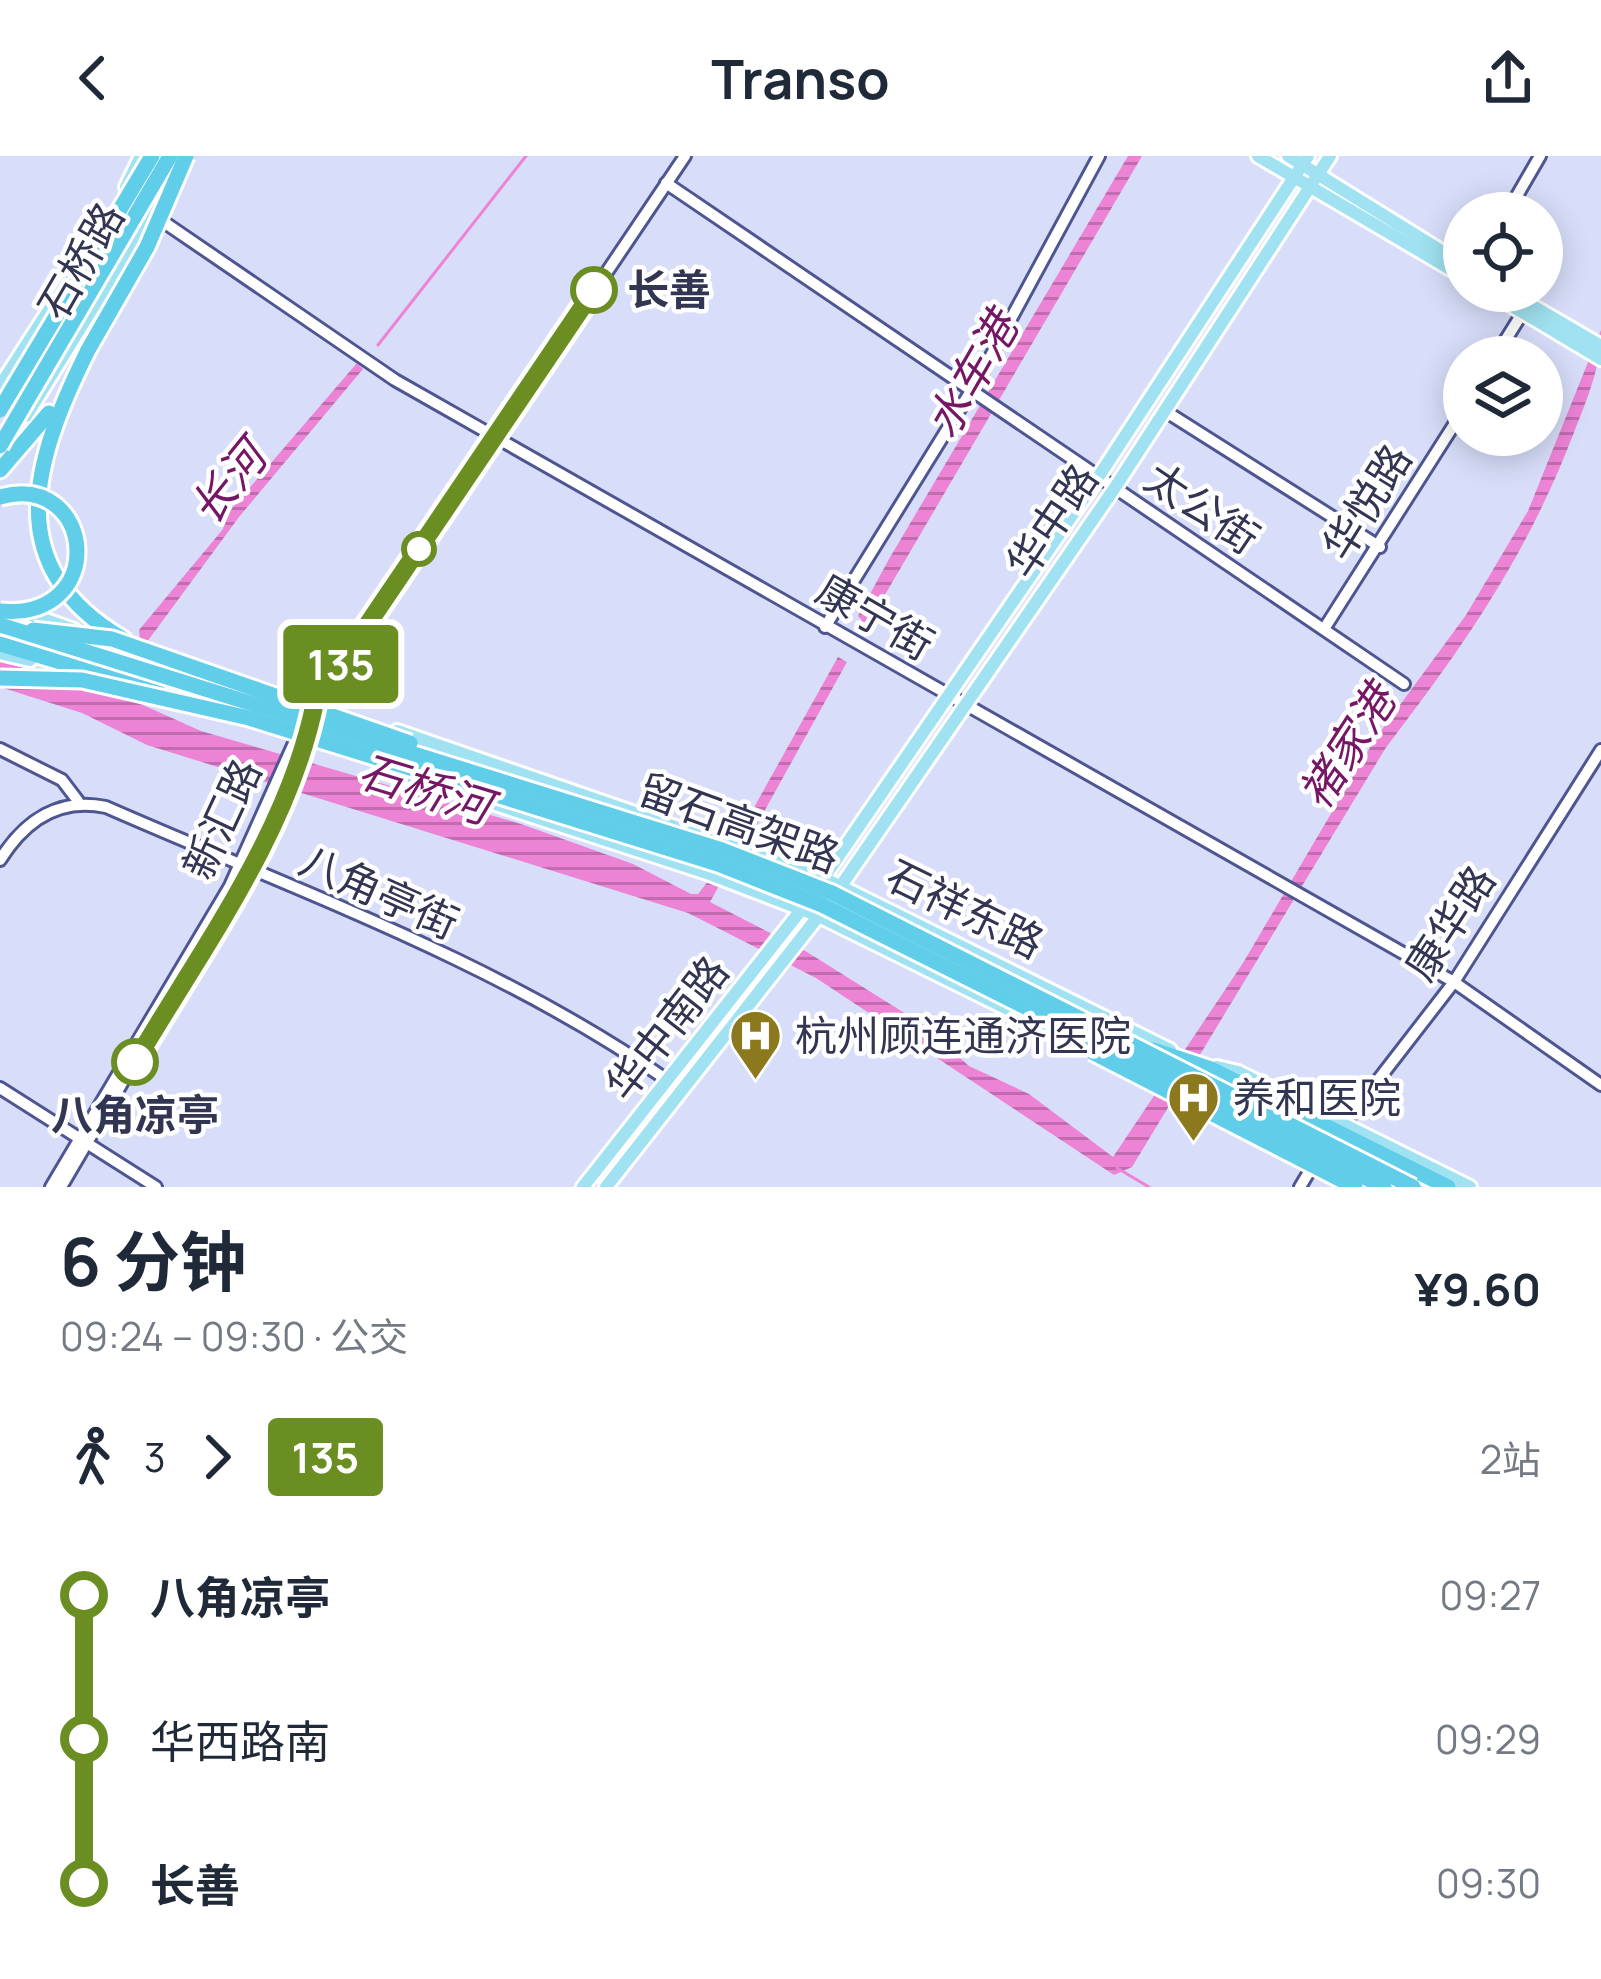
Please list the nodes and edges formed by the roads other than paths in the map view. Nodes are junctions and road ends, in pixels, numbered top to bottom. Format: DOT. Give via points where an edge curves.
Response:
graph roads {
  1 [pos="141,156"];
  2 [pos="152,156"];
  3 [pos="173,156"];
  4 [pos="185,156"];
  5 [pos="685,156"];
  6 [pos="1099,156"];
  7 [pos="1258,156"];
  8 [pos="1288,156"];
  9 [pos="1330,156"];
  10 [pos="1540,156"];
  11 [pos="1305,160"];
  12 [pos="1293,178"];
  13 [pos="1314,181"];
  14 [pos="666,183"];
  15 [pos="1519,192"];
  16 [pos="122,194"];
  17 [pos="148,212"];
  18 [pos="1443,253"];
  19 [pos="1443,264"];
  20 [pos="1522,312"];
  21 [pos="1540,312"];
  22 [pos="1508,336"];
  23 [pos="1593,345"];
  24 [pos="38,347"];
  25 [pos="88,350"];
  26 [pos="1601,359"];
  27 [pos="0,386"];
  28 [pos="971,389"];
  29 [pos="0,399"];
  30 [pos="0,410"];
  31 [pos="1165,411"];
  32 [pos="495,437"];
  33 [pos="1443,444"];
  34 [pos="0,446"];
  35 [pos="0,458"];
  36 [pos="0,470"];
  37 [pos="1099,476"];
  38 [pos="1114,488"];
  39 [pos="0,497"];
  40 [pos="1380,548"];
  41 [pos="0,608"];
  42 [pos="825,627"];
  43 [pos="0,628"];
  44 [pos="1324,629"];
  45 [pos="0,644"];
  46 [pos="142,648"];
  47 [pos="0,653"];
  48 [pos="0,678"];
  49 [pos="1404,684"];
  50 [pos="947,697"];
  51 [pos="315,702"];
  52 [pos="964,707"];
  53 [pos="249,718"];
  54 [pos="299,746"];
  55 [pos="0,749"];
  56 [pos="1601,750"];
  57 [pos="507,783"];
  58 [pos="78,801"];
  59 [pos="0,860"];
  60 [pos="244,867"];
  61 [pos="823,878"];
  62 [pos="840,886"];
  63 [pos="802,910"];
  64 [pos="819,916"];
  65 [pos="1454,982"];
  66 [pos="997,994"];
  67 [pos="667,1080"];
  68 [pos="1601,1085"];
  69 [pos="0,1088"];
  70 [pos="1345,1124"];
  71 [pos="83,1142"];
  72 [pos="1312,1167"];
  73 [pos="1419,1182"];
  74 [pos="51,1187"];
  75 [pos="61,1187"];
  76 [pos="157,1187"];
  77 [pos="583,1187"];
  78 [pos="606,1187"];
  79 [pos="1300,1187"];
  80 [pos="1354,1187"];
  81 [pos="1384,1187"];
  82 [pos="1448,1187"];
  83 [pos="1470,1187"];
  1 -- 16 [label="main road, 石桥路"];
  2 -- 24 [label="highway, bridge"];
  3 -- 17 [label="main road, 石桥路"];
  3 -- 34 [label="highway, bridge"];
  4 -- 25 [label="highway, bridge" via="147,247"];
  5 -- 14 [label="street, 新汇路"];
  6 -- 28 [label="street"];
  7 -- 12 [label="main road"];
  8 -- 11 [label="main road"];
  9 -- 13 [label="main road, 华中路"];
  10 -- 15 [label="street"];
  11 -- 12 [label="main road, 华中路"];
  11 -- 13 [label="main road"];
  12 -- 13 [label="main road"];
  12 -- 37 [label="main road, 华中路"];
  13 -- 18 [label="main road"];
  13 -- 19 [label="main road"];
  13 -- 31 [label="main road, 华中路"];
  14 -- 28 [label="street, 太公街"];
  14 -- 32 [label="street, 新汇路"];
  16 -- 17 [label="street, 康宁街"];
  16 -- 27 [label="main road, 石桥路"];
  17 -- 32 [label="street, 康宁街" via="395,380"];
  17 -- 35 [label="main road, 石桥路"];
  20 -- 22 [label="street"];
  20 -- 23 [label="main road"];
  21 -- 23 [label="main road"];
  23 -- 26 [label="main road"];
  24 -- 29 [label="highway, bridge"];
  24 -- 30 [label="highway, bridge"];
  25 -- 36 [label="highway"];
  25 -- 46 [label="highway, bridge" via="35,459 26,520 47,579 70,608"];
  28 -- 37 [label="street, 太公街"];
  28 -- 42 [label="street"];
  31 -- 38 [label="main road, 华中路"];
  31 -- 40 [label="street"];
  32 -- 42 [label="street, 康宁街"];
  32 -- 51 [label="street, 新汇路"];
  33 -- 40 [label="street, 华悦路"];
  37 -- 38 [label="street, 太公街"];
  37 -- 50 [label="main road, 华中路"];
  38 -- 44 [label="street, 太公街"];
  38 -- 52 [label="main road, 华中路"];
  39 -- 41 [label="highway, bridge" via="30,494 54,504 79,550 71,579 50,603"];
  40 -- 44 [label="street, 华悦路"];
  41 -- 51 [label="main road, 石祥东路"];
  42 -- 50 [label="street, 康宁街"];
  43 -- 46 [label="highway, bridge"];
  43 -- 57 [label="highway, 留石高架路, bridge"];
  44 -- 49 [label="street, 太公街"];
  45 -- 53 [label="highway, 留石高架路, bridge"];
  46 -- 57 [label="highway, bridge"];
  47 -- 54 [label="main road, 石祥东路"];
  48 -- 53 [label="highway, bridge" via="82,680"];
  50 -- 52 [label="street, 康宁街"];
  50 -- 61 [label="main road, 华中路"];
  51 -- 54 [label="street, 新汇路"];
  51 -- 61 [label="main road, 石祥东路"];
  52 -- 62 [label="main road, 华中路"];
  52 -- 65 [label="street, 康宁街"];
  53 -- 66 [label="highway, 留石高架路, bridge" via="718,864 822,905"];
  54 -- 60 [label="street, 新汇路"];
  54 -- 63 [label="main road, 石祥东路"];
  55 -- 58 [label="street, 八角亭街" via="62,781"];
  56 -- 65 [label="street, 康华路"];
  57 -- 73 [label="highway, 留石高架路, bridge" via="832,893"];
  58 -- 59 [label="street" via="27,825"];
  58 -- 60 [label="street, 八角亭街"];
  60 -- 67 [label="street, 八角亭街" via="598,1032"];
  60 -- 71 [label="street, 新汇路"];
  61 -- 62 [label="main road, 石祥东路"];
  61 -- 63 [label="main road, 华中路"];
  62 -- 64 [label="main road, 华中路"];
  62 -- 70 [label="main road, 石祥东路" via="1180,1055 1238,1072"];
  63 -- 64 [label="main road, 石祥东路"];
  63 -- 67 [label="main road, 华中南路"];
  64 -- 72 [label="main road, 石祥东路, bridge"];
  64 -- 78 [label="main road, 华中南路"];
  65 -- 68 [label="street, 康宁街"];
  65 -- 70 [label="street, 康华路"];
  66 -- 80 [label="highway, bridge" via="1123,1070"];
  66 -- 81 [label="highway, 留石高架路, bridge"];
  67 -- 77 [label="main road, 华中南路"];
  69 -- 71 [label="street"];
  70 -- 83 [label="main road, 石祥东路"];
  71 -- 74 [label="street, 新汇路"];
  71 -- 75 [label="street, 新汇路"];
  71 -- 76 [label="street"];
  72 -- 79 [label="street"];
  72 -- 80 [label="main road, 石祥东路"];
  73 -- 82 [label="highway, 留石高架路"];
}
